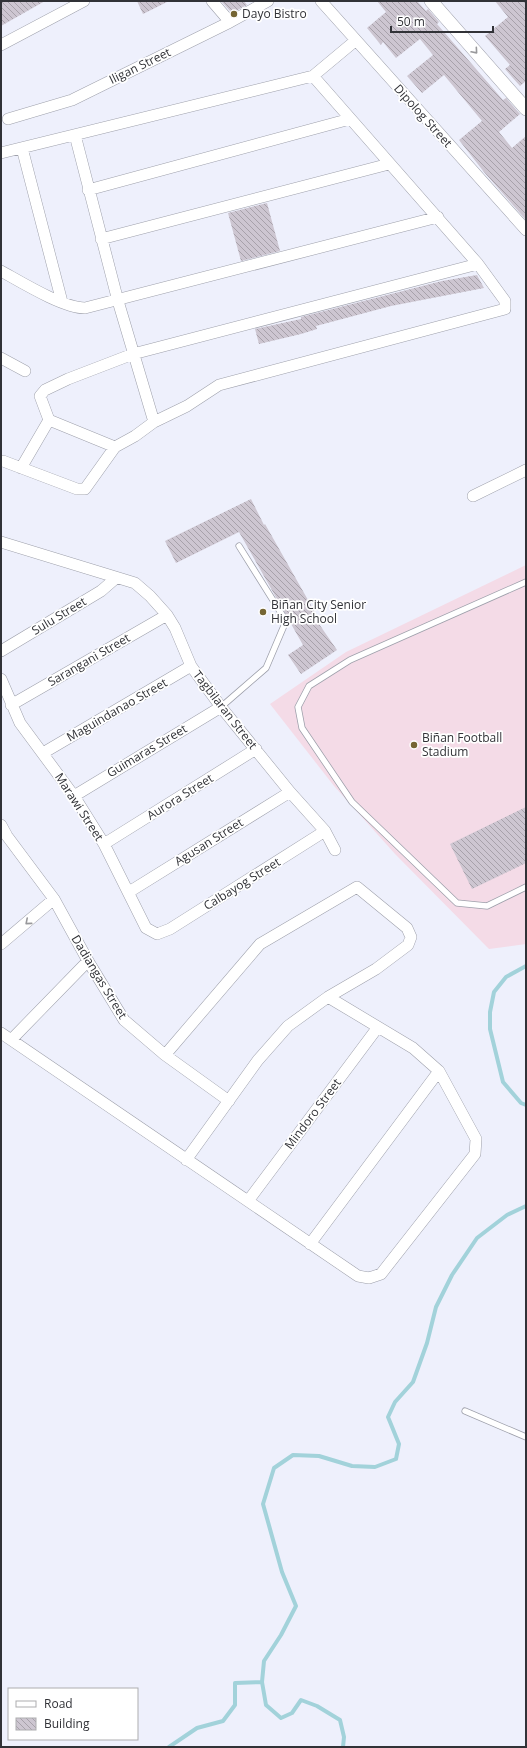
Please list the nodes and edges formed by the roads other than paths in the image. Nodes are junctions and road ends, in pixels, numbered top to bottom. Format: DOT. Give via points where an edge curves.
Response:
graph roads {
  1 [pos="84,1"];
  2 [pos="212,1"];
  3 [pos="268,1"];
  4 [pos="321,1"];
  5 [pos="431,1"];
  6 [pos="230,22"];
  7 [pos="355,41"];
  8 [pos="1,45"];
  9 [pos="313,76"];
  10 [pos="526,109"];
  11 [pos="8,119"];
  12 [pos="350,119"];
  13 [pos="75,135"];
  14 [pos="22,148"];
  15 [pos="1,153"];
  16 [pos="389,164"];
  17 [pos="88,190"];
  18 [pos="438,217"];
  19 [pos="526,230"];
  20 [pos="101,239"];
  21 [pos="478,264"];
  22 [pos="2,269"];
  23 [pos="118,301"];
  24 [pos="62,302"];
  25 [pos="132,354"];
  26 [pos="1,358"];
  27 [pos="25,371"];
  28 [pos="49,420"];
  29 [pos="154,422"];
  30 [pos="115,447"];
  31 [pos="3,461"];
  32 [pos="21,468"];
  33 [pos="526,470"];
  34 [pos="473,496"];
  35 [pos="1,542"];
  36 [pos="239,546"];
  37 [pos="116,578"];
  38 [pos="526,582"];
  39 [pos="167,615"];
  40 [pos="1,651"];
  41 [pos="191,666"];
  42 [pos="1,679"];
  43 [pos="11,705"];
  44 [pos="221,707"];
  45 [pos="256,750"];
  46 [pos="43,753"];
  47 [pos="290,792"];
  48 [pos="74,796"];
  49 [pos="1,825"];
  50 [pos="325,831"];
  51 [pos="4,839"];
  52 [pos="104,844"];
  53 [pos="335,850"];
  54 [pos="526,887"];
  55 [pos="129,892"];
  56 [pos="54,899"];
  57 [pos="157,934"];
  58 [pos="1,944"];
  59 [pos="88,961"];
  60 [pos="328,997"];
  61 [pos="378,1027"];
  62 [pos="1,1033"];
  63 [pos="12,1039"];
  64 [pos="165,1055"];
  65 [pos="440,1071"];
  66 [pos="229,1101"];
  67 [pos="186,1160"];
  68 [pos="248,1201"];
  69 [pos="310,1244"];
  70 [pos="465,1411"];
  71 [pos="526,1437"];
  1 -- 8 [label="street"];
  2 -- 6 [label="street"];
  3 -- 6 [label="street, Iligan Street"];
  4 -- 7 [label="street, Dipolog Street"];
  5 -- 10 [label="street, one-way"];
  6 -- 11 [label="street, Iligan Street" via="72,100"];
  7 -- 9 [label="street"];
  7 -- 19 [label="street, Dipolog Street"];
  9 -- 12 [label="street"];
  9 -- 13 [label="street"];
  12 -- 16 [label="street"];
  12 -- 17 [label="street"];
  13 -- 14 [label="street"];
  13 -- 17 [label="street"];
  14 -- 15 [label="street"];
  14 -- 24 [label="street"];
  16 -- 18 [label="street"];
  16 -- 20 [label="street"];
  17 -- 20 [label="street"];
  18 -- 21 [label="street"];
  18 -- 23 [label="street"];
  20 -- 23 [label="street"];
  21 -- 25 [label="street"];
  21 -- 29 [label="street" via="505,301 505,309 219,385 187,406"];
  22 -- 24 [label="street"];
  23 -- 24 [label="street" via="85,308"];
  23 -- 25 [label="street"];
  25 -- 28 [label="street" via="45,390 40,396"];
  25 -- 29 [label="street"];
  26 -- 27 [label="street"];
  28 -- 30 [label="street"];
  28 -- 32 [label="street"];
  29 -- 30 [label="street"];
  30 -- 32 [label="street" via="85,489 77,489"];
  31 -- 32 [label="street"];
  33 -- 34 [label="street"];
  35 -- 37 [label="street, Tagbilaran Street"];
  36 -- 44 [label="lane" via="286,621 266,668"];
  37 -- 39 [label="street, Tagbilaran Street" via="135,583"];
  37 -- 40 [label="street, Sulu Street" via="101,592"];
  38 -- 54 [label="lane" via="350,660 309,686 298,707 302,728 352,802 457,903 486,906"];
  39 -- 41 [label="street, Tagbilaran Street"];
  39 -- 43 [label="street, Sarangani Street"];
  41 -- 44 [label="street, Tagbilaran Street"];
  41 -- 46 [label="street, Maguindanao Street"];
  42 -- 43 [label="street, Marawi Street"];
  43 -- 46 [label="street, Marawi Street" via="20,723"];
  44 -- 45 [label="street, Tagbilaran Street"];
  44 -- 48 [label="street, Guimaras Street"];
  45 -- 47 [label="street, Tagbilaran Street"];
  45 -- 52 [label="street, Aurora Street"];
  46 -- 48 [label="street, Marawi Street"];
  47 -- 50 [label="street, Tagbilaran Street"];
  47 -- 55 [label="street, Agusan Street"];
  48 -- 52 [label="street, Marawi Street"];
  49 -- 51 [label="street, Dadiangas Street"];
  50 -- 53 [label="street, Tagbilaran Street"];
  50 -- 57 [label="street, Calbayog Street" via="170,929"];
  51 -- 56 [label="street, Dadiangas Street"];
  52 -- 55 [label="street, Marawi Street"];
  55 -- 57 [label="street, Marawi Street" via="146,928"];
  56 -- 58 [label="street, one-way"];
  56 -- 59 [label="street, Dadiangas Street"];
  59 -- 63 [label="street"];
  59 -- 64 [label="street, Dadiangas Street" via="124,1020"];
  60 -- 61 [label="street"];
  60 -- 64 [label="street" via="376,969 408,945 411,937 406,928 357,888 260,944"];
  60 -- 66 [label="street" via="288,1026 258,1060"];
  61 -- 65 [label="street" via="413,1048"];
  61 -- 68 [label="street, Mindoro Street"];
  62 -- 63 [label="street"];
  63 -- 67 [label="street"];
  64 -- 66 [label="street, Dadiangas Street"];
  65 -- 69 [label="street"];
  65 -- 69 [label="street" via="476,1139 475,1154 381,1274 369,1278 358,1276"];
  66 -- 67 [label="street"];
  67 -- 68 [label="street"];
  68 -- 69 [label="street"];
  70 -- 71 [label="lane"];
}
